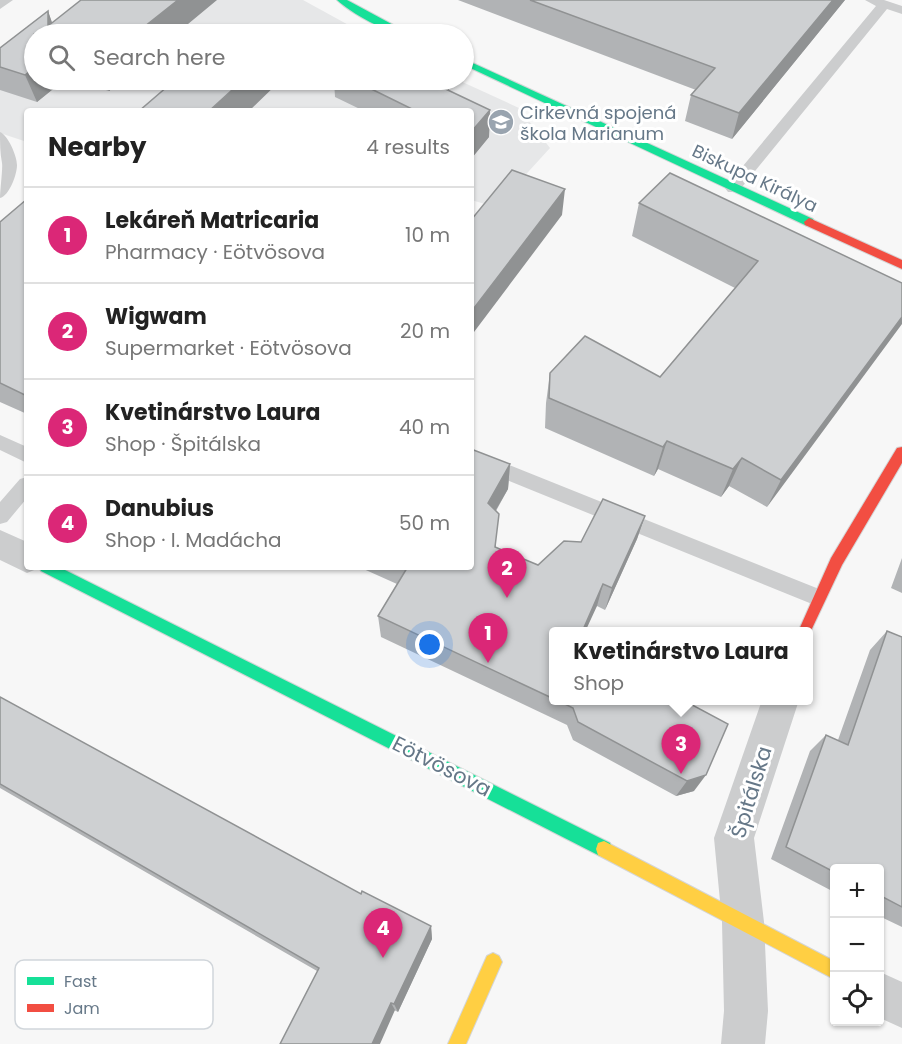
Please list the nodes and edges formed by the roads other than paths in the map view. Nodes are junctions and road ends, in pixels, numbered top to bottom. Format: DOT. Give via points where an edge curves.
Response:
graph roads {
  1 [pos="7,0"];
  2 [pos="341,0"];
  3 [pos="877,2"];
  4 [pos="0,5"];
  5 [pos="902,10"];
  6 [pos="383,24"];
  7 [pos="474,67"];
  8 [pos="0,137"];
  9 [pos="733,188"];
  10 [pos="0,194"];
  11 [pos="902,265"];
  12 [pos="0,442"];
  13 [pos="902,452"];
  14 [pos="24,453"];
  15 [pos="489,465"];
  16 [pos="24,488"];
  17 [pos="0,516"];
  18 [pos="52,570"];
  19 [pos="817,597"];
  20 [pos="807,627"];
  21 [pos="779,705"];
  22 [pos="743,922"];
  23 [pos="493,962"];
  24 [pos="830,968"];
  25 [pos="884,997"];
  26 [pos="902,1006"];
  27 [pos="457,1044"];
  28 [pos="743,1044"];
  1 -- 4 [label="lane"];
  2 -- 6 [label="street"];
  3 -- 5 [label="lane"];
  3 -- 9 [label="lane"];
  7 -- 9 [label="street, Biskupa Királya"];
  8 -- 10 [label="lane" via="10,165"];
  9 -- 11 [label="street, Biskupa Királya"];
  12 -- 14 [label="lane"];
  13 -- 19 [label="street"];
  15 -- 19 [label="lane"];
  16 -- 17 [label="lane"];
  18 -- 22 [label="street, Eötvösova" via="526,808"];
  19 -- 20 [label="street"];
  21 -- 22 [label="street, Špitálska" via="734,838"];
  22 -- 24 [label="street, Eötvösova"];
  22 -- 28 [label="street, Špitálska"];
  23 -- 27 [label="street"];
  25 -- 26 [label="street"];
}
